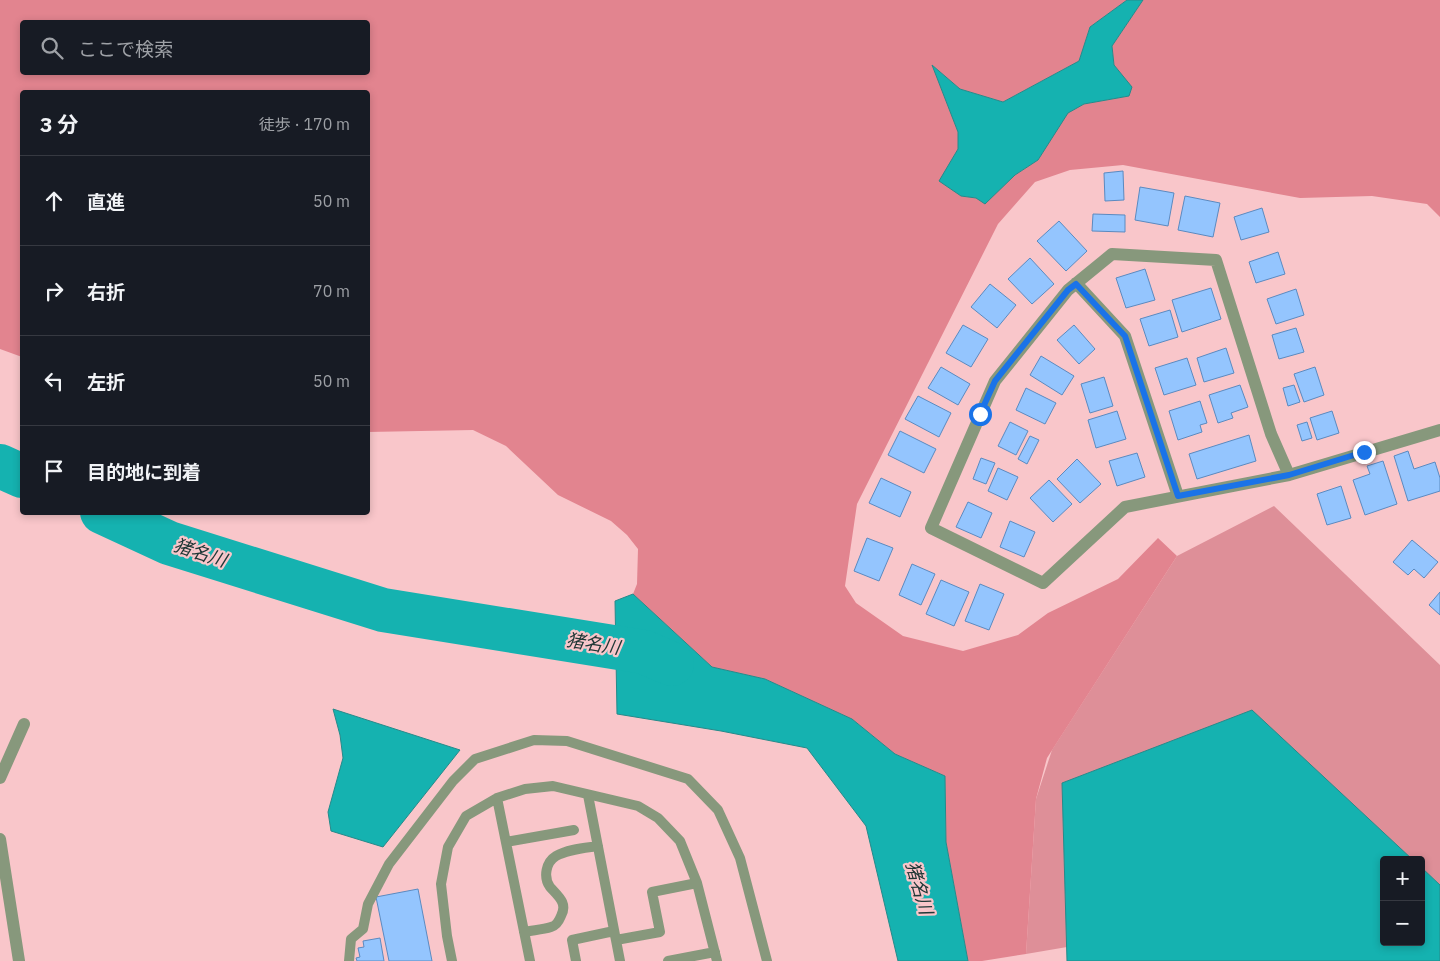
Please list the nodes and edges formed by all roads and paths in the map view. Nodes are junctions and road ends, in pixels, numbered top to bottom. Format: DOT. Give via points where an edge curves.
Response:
graph roads {
  1 [pos="1076,284"];
  2 [pos="1440,430"];
  3 [pos="1289,475"];
  4 [pos="1178,496"];
  5 [pos="24,724"];
  6 [pos="0,778"];
  7 [pos="588,795"];
  8 [pos="497,798"];
  9 [pos="574,830"];
  10 [pos="0,839"];
  11 [pos="506,842"];
  12 [pos="598,846"];
  13 [pos="697,883"];
  14 [pos="524,932"];
  15 [pos="615,936"];
  16 [pos="716,957"];
  17 [pos="19,961"];
  18 [pos="350,961"];
  19 [pos="452,961"];
  20 [pos="530,961"];
  21 [pos="576,961"];
  22 [pos="620,961"];
  23 [pos="668,961"];
  24 [pos="767,961"];
  1 -- 3 [label="street" via="1112,254 1216,260 1271,434"];
  1 -- 4 [label="street" via="1125,336"];
  1 -- 4 [label="street" via="995,381 930,528 1043,583 1125,507"];
  2 -- 3 [label="street"];
  3 -- 4 [label="street"];
  5 -- 6 [label="street"];
  7 -- 8 [label="lane" via="553,786"];
  7 -- 12 [label="lane"];
  7 -- 13 [label="lane" via="638,806 658,818 680,841"];
  8 -- 11 [label="lane"];
  8 -- 19 [label="lane" via="466,816 448,847 441,884"];
  9 -- 11 [label="lane"];
  10 -- 17 [label="street"];
  11 -- 14 [label="lane"];
  12 -- 14 [label="lane" via="565,852 554,858 547,867 546,878 562,901 564,911 552,927"];
  12 -- 15 [label="lane"];
  13 -- 15 [label="lane" via="652,892 660,932"];
  13 -- 16 [label="lane"];
  14 -- 20 [label="lane"];
  15 -- 21 [label="lane" via="572,940"];
  15 -- 22 [label="lane"];
  16 -- 23 [label="lane"];
  18 -- 24 [label="lane" via="351,939 363,929 368,904 389,864 453,781 475,759 534,740 567,740 688,779 718,810 740,858"];
}
